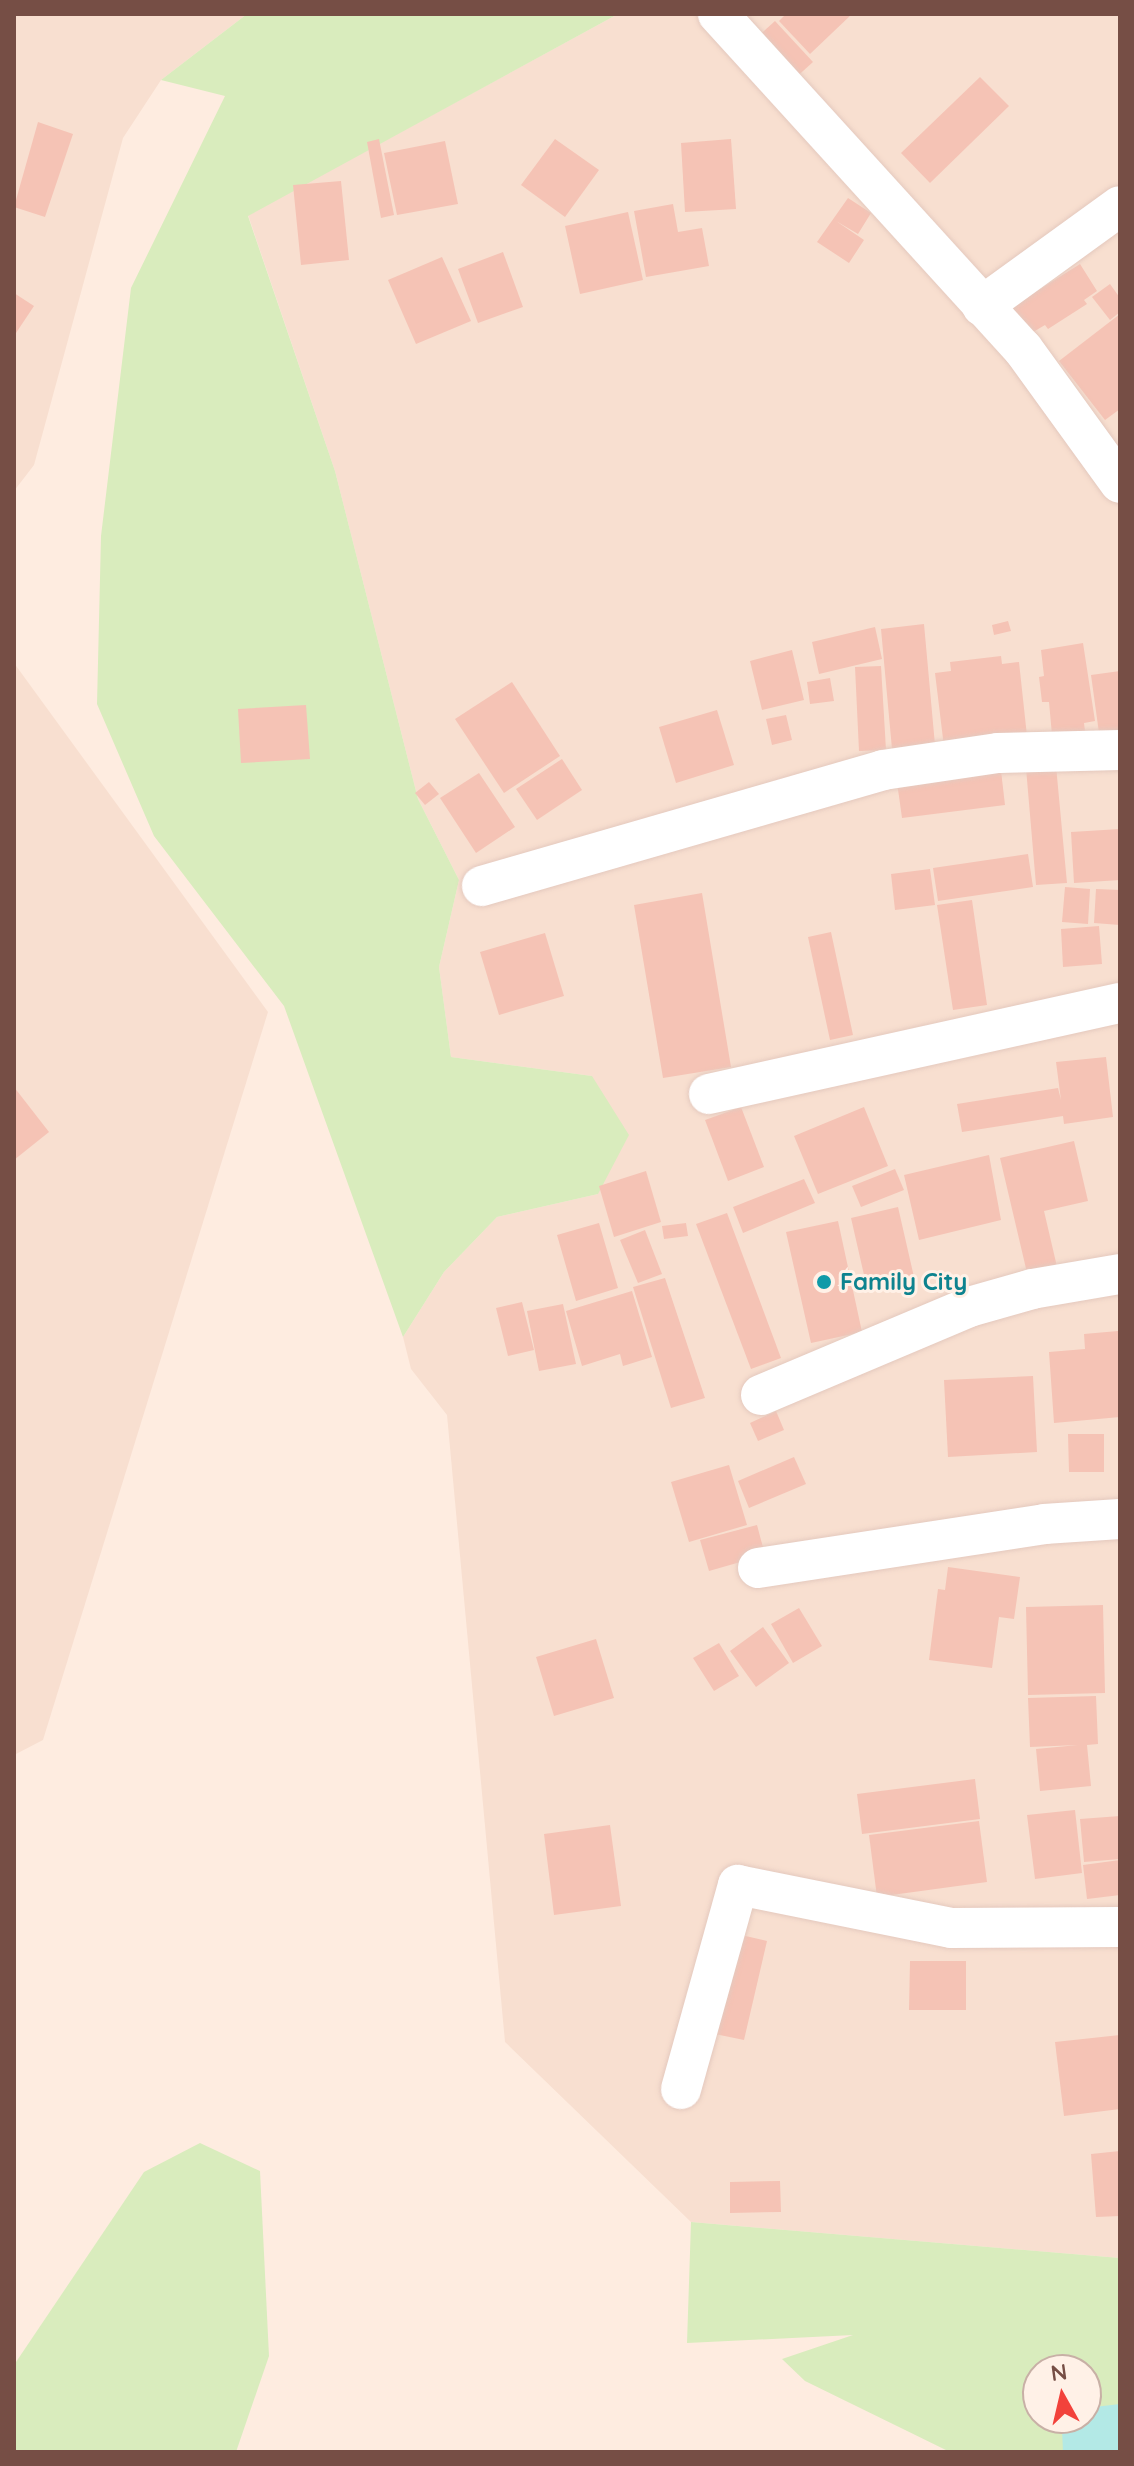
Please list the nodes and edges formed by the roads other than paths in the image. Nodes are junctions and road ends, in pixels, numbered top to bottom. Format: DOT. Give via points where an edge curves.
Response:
graph roads {
  1 [pos="718,14"];
  2 [pos="1120,206"];
  3 [pos="982,306"];
  4 [pos="1120,483"];
  5 [pos="1120,750"];
  6 [pos="482,886"];
  7 [pos="1120,1003"];
  8 [pos="709,1094"];
  9 [pos="1120,1274"];
  10 [pos="761,1395"];
  11 [pos="1120,1519"];
  12 [pos="758,1568"];
  13 [pos="1120,1927"];
  14 [pos="681,2089"];
  1 -- 3 [label="street"];
  2 -- 3 [label="street"];
  3 -- 4 [label="street" via="1053,387"];
  5 -- 6 [label="street" via="998,753 883,770"];
  7 -- 8 [label="street"];
  9 -- 10 [label="street" via="980,1304"];
  11 -- 12 [label="street" via="1044,1524"];
  13 -- 14 [label="street" via="951,1928 738,1885"];
}
